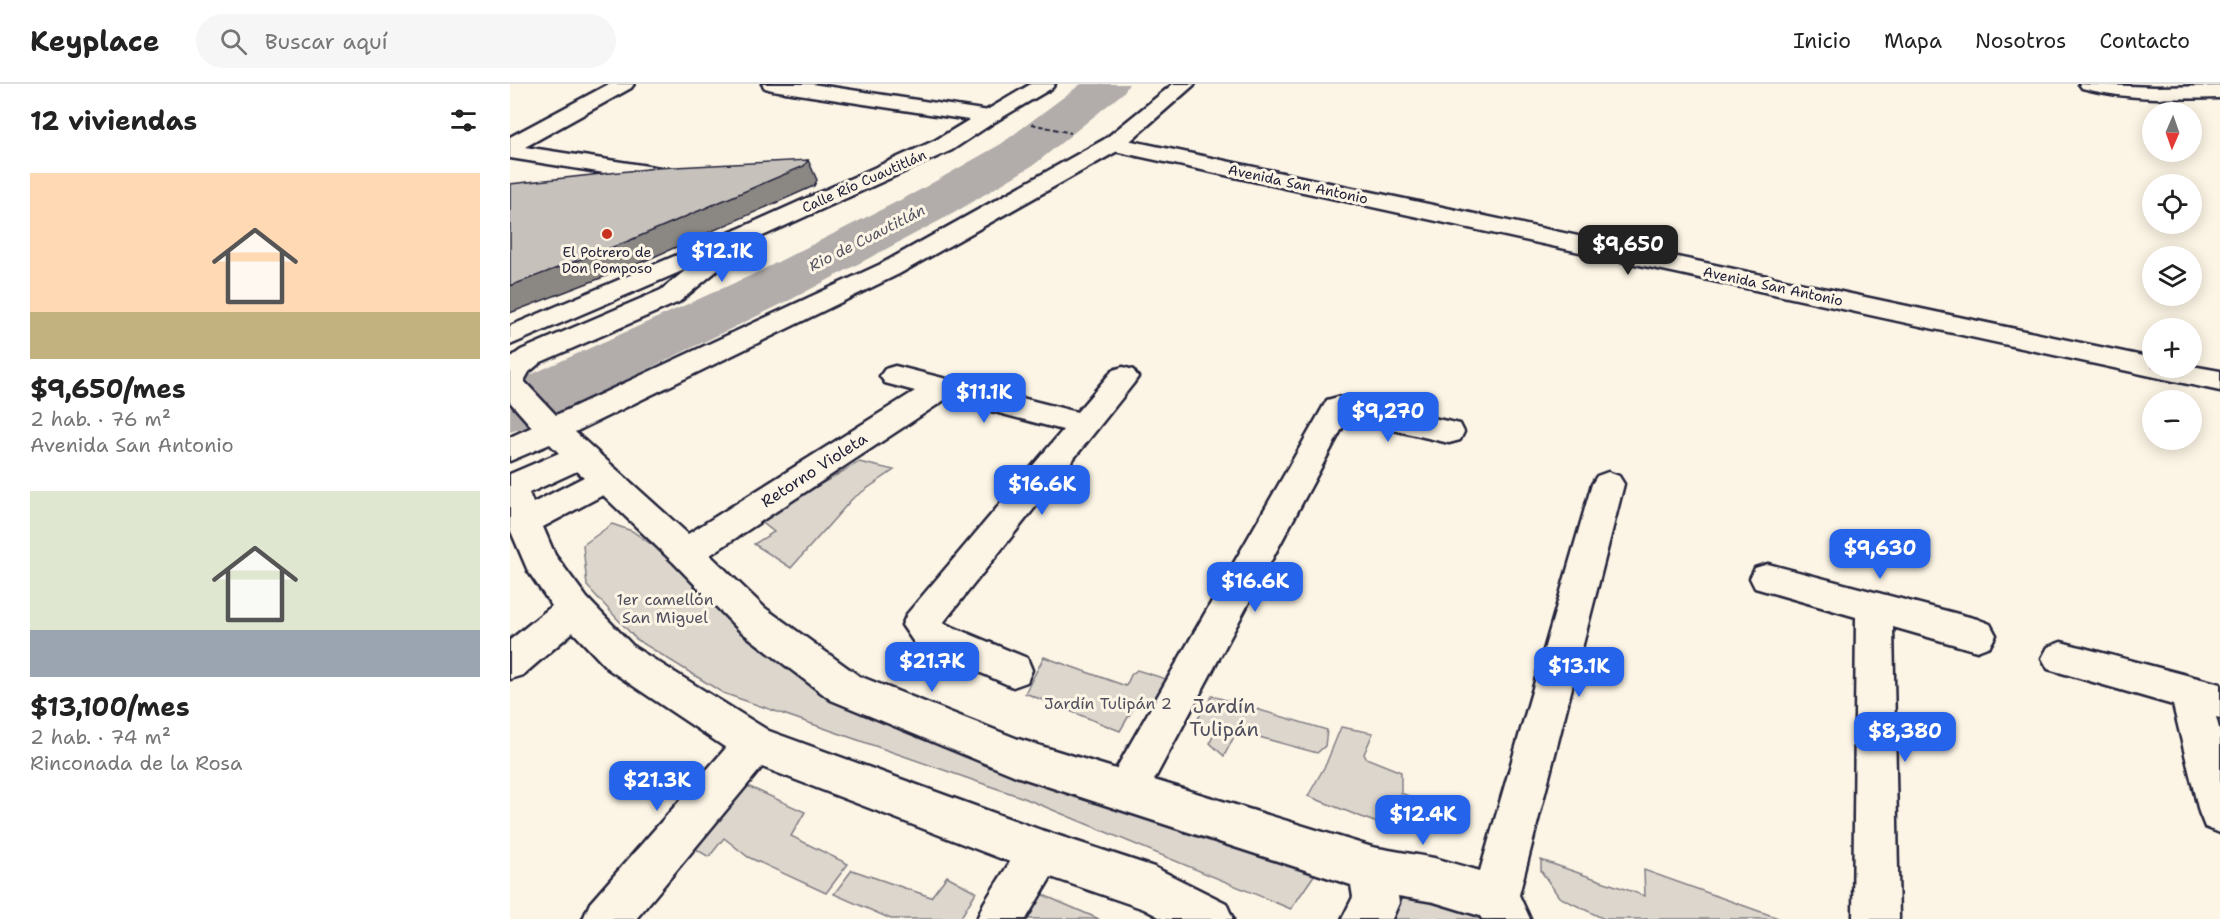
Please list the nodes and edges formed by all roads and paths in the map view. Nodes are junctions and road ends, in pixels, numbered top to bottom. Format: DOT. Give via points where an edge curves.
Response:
graph roads {
  1 [pos="624,84"];
  2 [pos="772,84"];
  3 [pos="1045,84"];
  4 [pos="1185,84"];
  5 [pos="2089,84"];
  6 [pos="2212,90"];
  7 [pos="989,117"];
  8 [pos="1023,122"];
  9 [pos="1077,135"];
  10 [pos="1113,144"];
  11 [pos="510,149"];
  12 [pos="696,180"];
  13 [pos="745,235"];
  14 [pos="510,336"];
  15 [pos="2142,364"];
  16 [pos="895,376"];
  17 [pos="1123,377"];
  18 [pos="2202,377"];
  19 [pos="2220,381"];
  20 [pos="510,382"];
  21 [pos="941,388"];
  22 [pos="1085,425"];
  23 [pos="549,427"];
  24 [pos="1449,432"];
  25 [pos="510,450"];
  26 [pos="594,467"];
  27 [pos="1608,484"];
  28 [pos="515,499"];
  29 [pos="686,553"];
  30 [pos="1768,578"];
  31 [pos="1874,607"];
  32 [pos="574,609"];
  33 [pos="1977,635"];
  34 [pos="2061,658"];
  35 [pos="510,663"];
  36 [pos="1013,670"];
  37 [pos="2205,697"];
  38 [pos="755,745"];
  39 [pos="1125,793"];
  40 [pos="2220,812"];
  41 [pos="1041,852"];
  42 [pos="1372,869"];
  43 [pos="1501,908"];
  44 [pos="606,919"];
  45 [pos="1000,919"];
  46 [pos="1210,919"];
  47 [pos="1365,919"];
  48 [pos="1876,919"];
  1 -- 11 [label="street"];
  2 -- 7 [label="street"];
  3 -- 7 [label="street, Calle Río Cuautitlán"];
  4 -- 10 [label="street"];
  5 -- 6 [label="street" via="2143,93"];
  7 -- 13 [label="street, Calle Río Cuautitlán" via="944,145"];
  8 -- 9 [label="path"];
  10 -- 15 [label="street, Avenida San Antonio"];
  10 -- 23 [label="street" via="890,269"];
  11 -- 12 [label="street"];
  13 -- 14 [label="street, Calle Río Cuautitlán"];
  13 -- 20 [label="street" via="670,296 531,356 517,367"];
  16 -- 21 [label="street"];
  17 -- 22 [label="street"];
  18 -- 19 [label="street, Avenida San Antonio"];
  20 -- 23 [label="street"];
  21 -- 22 [label="street"];
  21 -- 29 [label="street, Retorno Violeta"];
  22 -- 36 [label="street" via="920,625 928,633"];
  23 -- 25 [label="street"];
  23 -- 26 [label="street"];
  24 -- 39 [label="street" via="1338,407"];
  26 -- 28 [label="street"];
  26 -- 29 [label="street"];
  27 -- 43 [label="street"];
  28 -- 32 [label="street" via="540,561"];
  29 -- 39 [label="street" via="752,620 845,688 1016,757"];
  30 -- 31 [label="street"];
  31 -- 33 [label="street"];
  31 -- 48 [label="street"];
  32 -- 35 [label="street"];
  32 -- 38 [label="street" via="621,658"];
  34 -- 37 [label="street"];
  37 -- 40 [label="street"];
  38 -- 41 [label="street"];
  38 -- 44 [label="street"];
  39 -- 42 [label="street"];
  41 -- 45 [label="street"];
  41 -- 46 [label="street" via="1154,890"];
  42 -- 43 [label="street" via="1445,883"];
  42 -- 47 [label="street" via="1376,903"];
}
